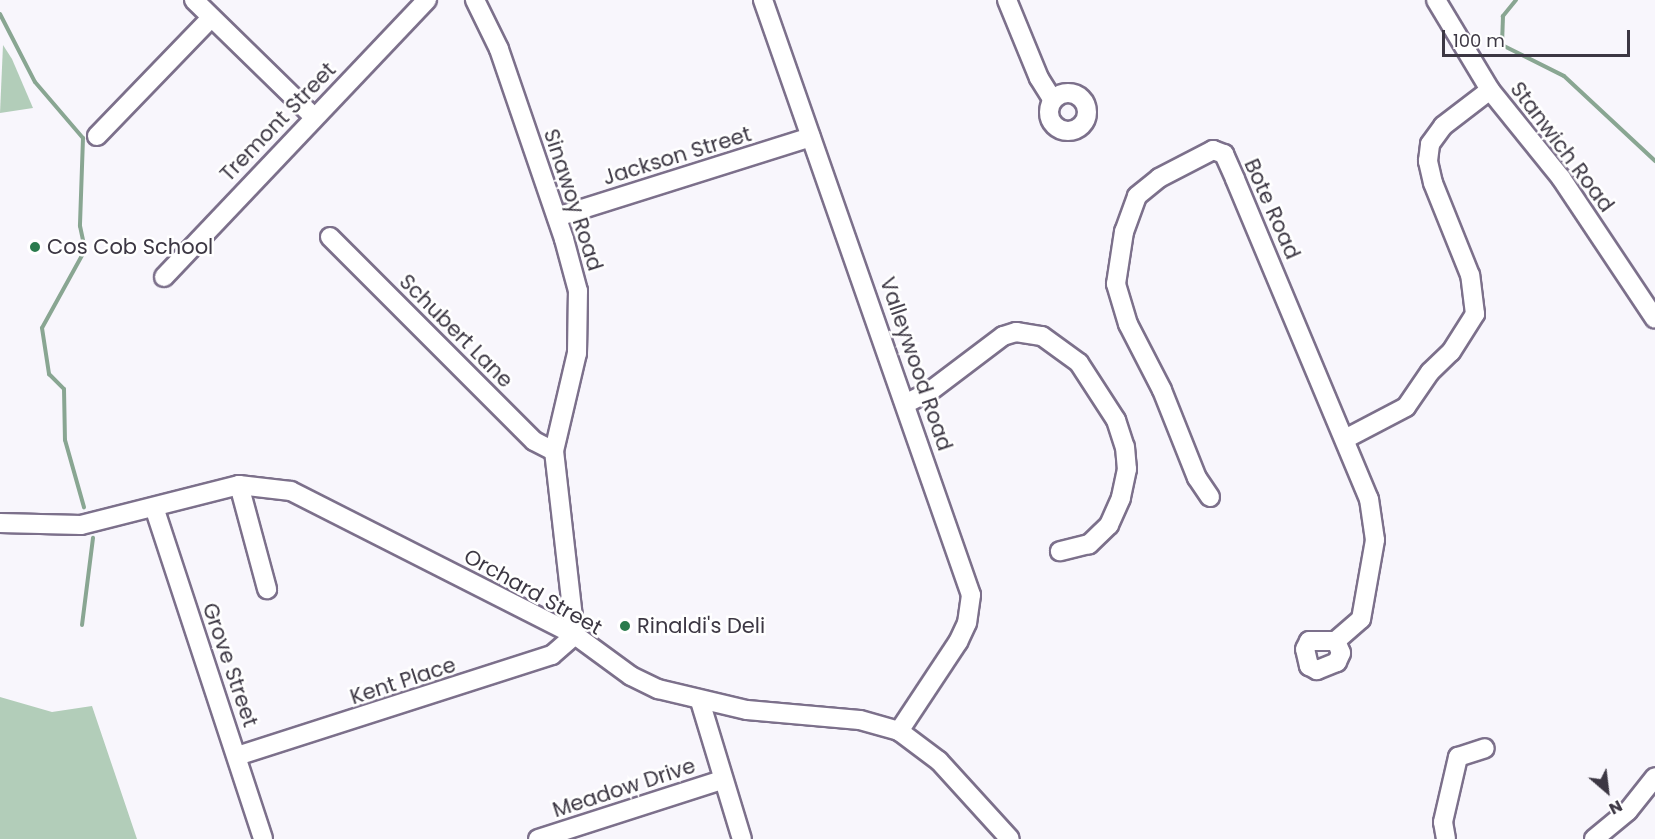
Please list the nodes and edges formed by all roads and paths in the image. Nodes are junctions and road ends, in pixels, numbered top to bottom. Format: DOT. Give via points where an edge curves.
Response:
graph roads {
  1 [pos="194,0"];
  2 [pos="427,0"];
  3 [pos="476,0"];
  4 [pos="763,0"];
  5 [pos="1007,0"];
  6 [pos="1436,0"];
  7 [pos="211,18"];
  8 [pos="1490,90"];
  9 [pos="1053,100"];
  10 [pos="314,117"];
  11 [pos="97,136"];
  12 [pos="811,137"];
  13 [pos="557,217"];
  14 [pos="330,237"];
  15 [pos="164,277"];
  16 [pos="1655,319"];
  17 [pos="905,404"];
  18 [pos="1345,439"];
  19 [pos="554,451"];
  20 [pos="239,485"];
  21 [pos="1210,497"];
  22 [pos="154,507"];
  23 [pos="0,523"];
  24 [pos="1060,551"];
  25 [pos="267,589"];
  26 [pos="575,635"];
  27 [pos="1336,641"];
  28 [pos="700,701"];
  29 [pos="899,731"];
  30 [pos="1485,748"];
  31 [pos="237,756"];
  32 [pos="1655,777"];
  33 [pos="722,780"];
  34 [pos="263,839"];
  35 [pos="538,839"];
  36 [pos="742,839"];
  37 [pos="1010,839"];
  38 [pos="1446,839"];
  39 [pos="1594,839"];
  1 -- 7 [label="street"];
  2 -- 10 [label="street, Tremont Street"];
  3 -- 13 [label="street, Sinawoy Road" via="498,49"];
  4 -- 12 [label="street, Valleywood Road"];
  5 -- 9 [label="street" via="1039,78"];
  6 -- 8 [label="street, Stanwich Road"];
  7 -- 10 [label="street"];
  7 -- 11 [label="street"];
  8 -- 16 [label="street, Stanwich Road" via="1561,178"];
  8 -- 18 [label="street" via="1443,126 1431,144 1428,161 1432,183 1470,274 1475,314 1451,352 1430,372 1406,407"];
  10 -- 15 [label="street, Tremont Street"];
  12 -- 13 [label="street, Jackson Street"];
  12 -- 17 [label="street, Valleywood Road"];
  13 -- 19 [label="street, Sinawoy Road" via="576,279 580,324"];
  14 -- 19 [label="street, Schubert Lane" via="534,441"];
  17 -- 24 [label="street" via="929,392 1003,336 1016,332 1042,336 1079,363 1116,420 1127,469 1117,511 1109,525 1089,544"];
  17 -- 29 [label="street, Valleywood Road" via="971,595 967,623 958,642"];
  18 -- 21 [label="street, Bote Road" via="1224,154 1213,150 1159,178 1137,196 1124,232 1116,285 1128,324 1162,390 1197,478"];
  18 -- 27 [label="street, Bote Road" via="1369,500 1375,540 1361,620"];
  19 -- 26 [label="street, Sinawoy Road"];
  20 -- 22 [label="street, Orchard Street"];
  20 -- 25 [label="street"];
  20 -- 26 [label="street, Orchard Street" via="272,486 308,497"];
  22 -- 23 [label="street, Orchard Street" via="81,525"];
  22 -- 31 [label="street, Grove Street"];
  26 -- 28 [label="street, Orchard Street" via="637,680"];
  26 -- 31 [label="street, Kent Place" via="552,656"];
  28 -- 29 [label="street, Orchard Street" via="747,710 860,720"];
  28 -- 33 [label="street"];
  29 -- 37 [label="street, Orchard Street" via="939,761"];
  30 -- 38 [label="street" via="1458,757 1443,822"];
  31 -- 34 [label="street, Grove Street"];
  32 -- 39 [label="street" via="1628,811"];
  33 -- 35 [label="street, Meadow Drive"];
  33 -- 36 [label="street"];
}
